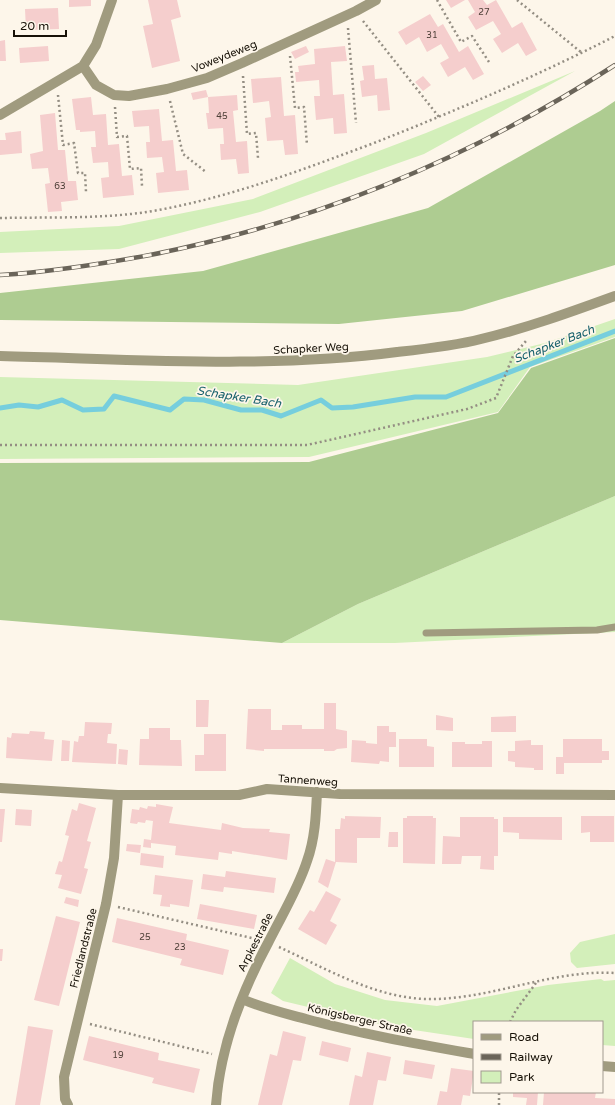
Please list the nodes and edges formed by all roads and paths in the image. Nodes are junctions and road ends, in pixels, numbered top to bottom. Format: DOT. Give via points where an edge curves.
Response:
graph roads {
  1 [pos="112,0"];
  2 [pos="376,0"];
  3 [pos="437,0"];
  4 [pos="517,0"];
  5 [pos="351,13"];
  6 [pos="615,36"];
  7 [pos="288,42"];
  8 [pos="582,53"];
  9 [pos="488,62"];
  10 [pos="242,63"];
  11 [pos="83,66"];
  12 [pos="57,83"];
  13 [pos="168,89"];
  14 [pos="114,95"];
  15 [pos="0,116"];
  16 [pos="439,117"];
  17 [pos="356,123"];
  18 [pos="307,145"];
  19 [pos="258,158"];
  20 [pos="206,172"];
  21 [pos="142,186"];
  22 [pos="86,192"];
  23 [pos="0,218"];
  24 [pos="615,296"];
  25 [pos="0,356"];
  26 [pos="513,356"];
  27 [pos="0,445"];
  28 [pos="615,627"];
  29 [pos="426,633"];
  30 [pos="0,788"];
  31 [pos="317,792"];
  32 [pos="118,794"];
  33 [pos="615,795"];
  34 [pos="106,904"];
  35 [pos="268,942"];
  36 [pos="615,973"];
  37 [pos="536,983"];
  38 [pos="242,1000"];
  39 [pos="78,1021"];
  40 [pos="510,1021"];
  41 [pos="473,1054"];
  42 [pos="224,1057"];
  43 [pos="603,1066"];
  44 [pos="615,1067"];
  45 [pos="499,1093"];
  46 [pos="68,1105"];
  47 [pos="216,1105"];
  48 [pos="499,1105"];
  1 -- 11 [label="street" via="96,45"];
  2 -- 5 [label="street, Voweydeweg"];
  3 -- 9 [label="path" via="461,42 472,36"];
  4 -- 8 [label="path"];
  5 -- 7 [label="street, Voweydeweg"];
  5 -- 16 [label="path"];
  5 -- 17 [label="path"];
  6 -- 8 [label="path"];
  7 -- 10 [label="street, Voweydeweg"];
  7 -- 18 [label="path" via="294,108 304,106"];
  8 -- 16 [label="path"];
  10 -- 13 [label="street, Voweydeweg" via="207,78"];
  10 -- 19 [label="path" via="247,134 256,133"];
  11 -- 12 [label="street"];
  11 -- 14 [label="street, Voweydeweg" via="96,85"];
  12 -- 15 [label="street"];
  12 -- 22 [label="path" via="63,145 74,143 78,173 84,173"];
  13 -- 14 [label="street, Voweydeweg" via="129,96"];
  13 -- 20 [label="path" via="183,154"];
  14 -- 21 [label="path" via="117,137 127,136 130,168 141,168"];
  16 -- 23 [label="path" via="284,177 191,204 144,212"];
  24 -- 25 [label="street, Schapker Weg" via="480,340 356,358 230,362"];
  26 -- 27 [label="path" via="496,398 467,409 307,445"];
  28 -- 29 [label="lane" via="597,630"];
  30 -- 32 [label="street, Tannenweg"];
  31 -- 32 [label="street, Tannenweg" via="267,789 239,795"];
  31 -- 33 [label="street, Tannenweg"];
  31 -- 35 [label="street, Arpkestraße" via="313,841 308,861"];
  32 -- 34 [label="street, Friedlandstraße" via="114,858"];
  34 -- 35 [label="path"];
  34 -- 39 [label="street, Friedlandstraße"];
  35 -- 37 [label="path" via="359,984 394,995 425,999"];
  35 -- 38 [label="street, Arpkestraße"];
  36 -- 37 [label="path" via="580,975"];
  37 -- 40 [label="path"];
  38 -- 41 [label="street, Königsberger Straße" via="324,1024"];
  38 -- 42 [label="street, Arpkestraße" via="231,1028"];
  39 -- 42 [label="path"];
  39 -- 46 [label="street, Friedlandstraße" via="64,1076 65,1100"];
  42 -- 47 [label="street, Arpkestraße"];
  43 -- 44 [label="street"];
  45 -- 48 [label="path"];
}
